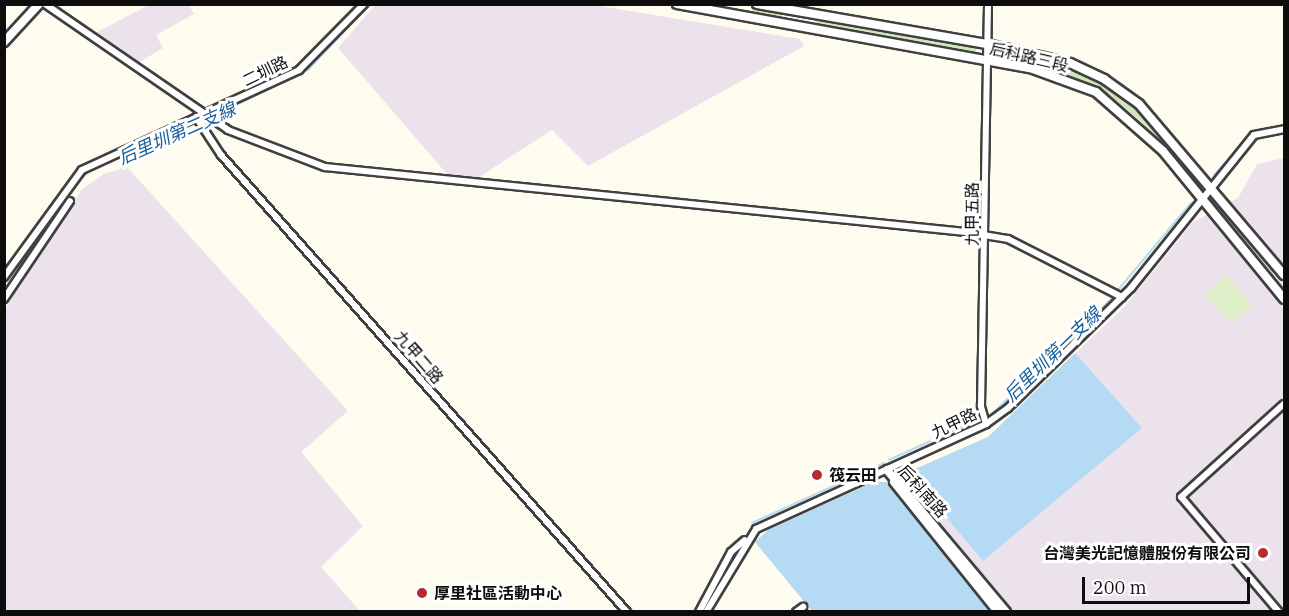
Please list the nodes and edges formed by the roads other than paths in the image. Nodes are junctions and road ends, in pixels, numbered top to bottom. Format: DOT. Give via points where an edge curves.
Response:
graph roads {
  1 [pos="39,4"];
  2 [pos="45,4"];
  3 [pos="364,4"];
  4 [pos="677,4"];
  5 [pos="757,4"];
  6 [pos="988,4"];
  7 [pos="4,42"];
  8 [pos="987,44"];
  9 [pos="986,61"];
  10 [pos="205,114"];
  11 [pos="196,117"];
  12 [pos="1284,129"];
  13 [pos="1210,187"];
  14 [pos="1202,198"];
  15 [pos="70,201"];
  16 [pos="986,235"];
  17 [pos="1284,275"];
  18 [pos="4,277"];
  19 [pos="1122,297"];
  20 [pos="4,299"];
  21 [pos="1284,299"];
  22 [pos="1284,404"];
  23 [pos="986,423"];
  24 [pos="887,470"];
  25 [pos="746,540"];
  26 [pos="802,607"];
  27 [pos="627,612"];
  28 [pos="699,612"];
  29 [pos="706,612"];
  30 [pos="796,612"];
  31 [pos="999,612"];
  32 [pos="1006,612"];
  33 [pos="1279,612"];
  1 -- 7 [label="street"];
  2 -- 10 [label="street"];
  3 -- 10 [label="street, 二圳路" via="299,70"];
  4 -- 9 [label="street, 后科路三段"];
  5 -- 8 [label="street, 后科路三段"];
  6 -- 8 [label="street, 九甲五路"];
  8 -- 9 [label="street, 九甲五路"];
  8 -- 13 [label="street, 后科路三段" via="1070,63 1104,79 1139,104"];
  9 -- 14 [label="street, 后科路三段" via="1062,76 1096,92 1128,115"];
  9 -- 16 [label="street, 九甲五路"];
  10 -- 11 [label="street, 二圳路"];
  10 -- 16 [label="street" via="250,140 325,167"];
  11 -- 18 [label="street, 二圳路" via="82,170"];
  11 -- 27 [label="street, 九甲二路" via="221,155"];
  12 -- 13 [label="street, 九甲路" via="1254,135"];
  13 -- 14 [label="street, 九甲路"];
  13 -- 17 [label="street, 后科路三段"];
  14 -- 19 [label="street, 九甲路"];
  14 -- 21 [label="street, 后科路三段"];
  15 -- 20 [label="street"];
  16 -- 19 [label="street" via="1056,260"];
  16 -- 23 [label="street, 九甲五路" via="981,406"];
  19 -- 23 [label="street, 九甲路"];
  22 -- 33 [label="street" via="1181,496"];
  23 -- 24 [label="street, 九甲路"];
  24 -- 25 [label="street, 九甲路" via="770,521"];
  24 -- 31 [label="street, 后科南路"];
  24 -- 32 [label="street, 后科南路"];
  25 -- 28 [label="street, 九甲路" via="730,552"];
  25 -- 29 [label="street, 九甲路"];
  26 -- 30 [label="street"];
}
